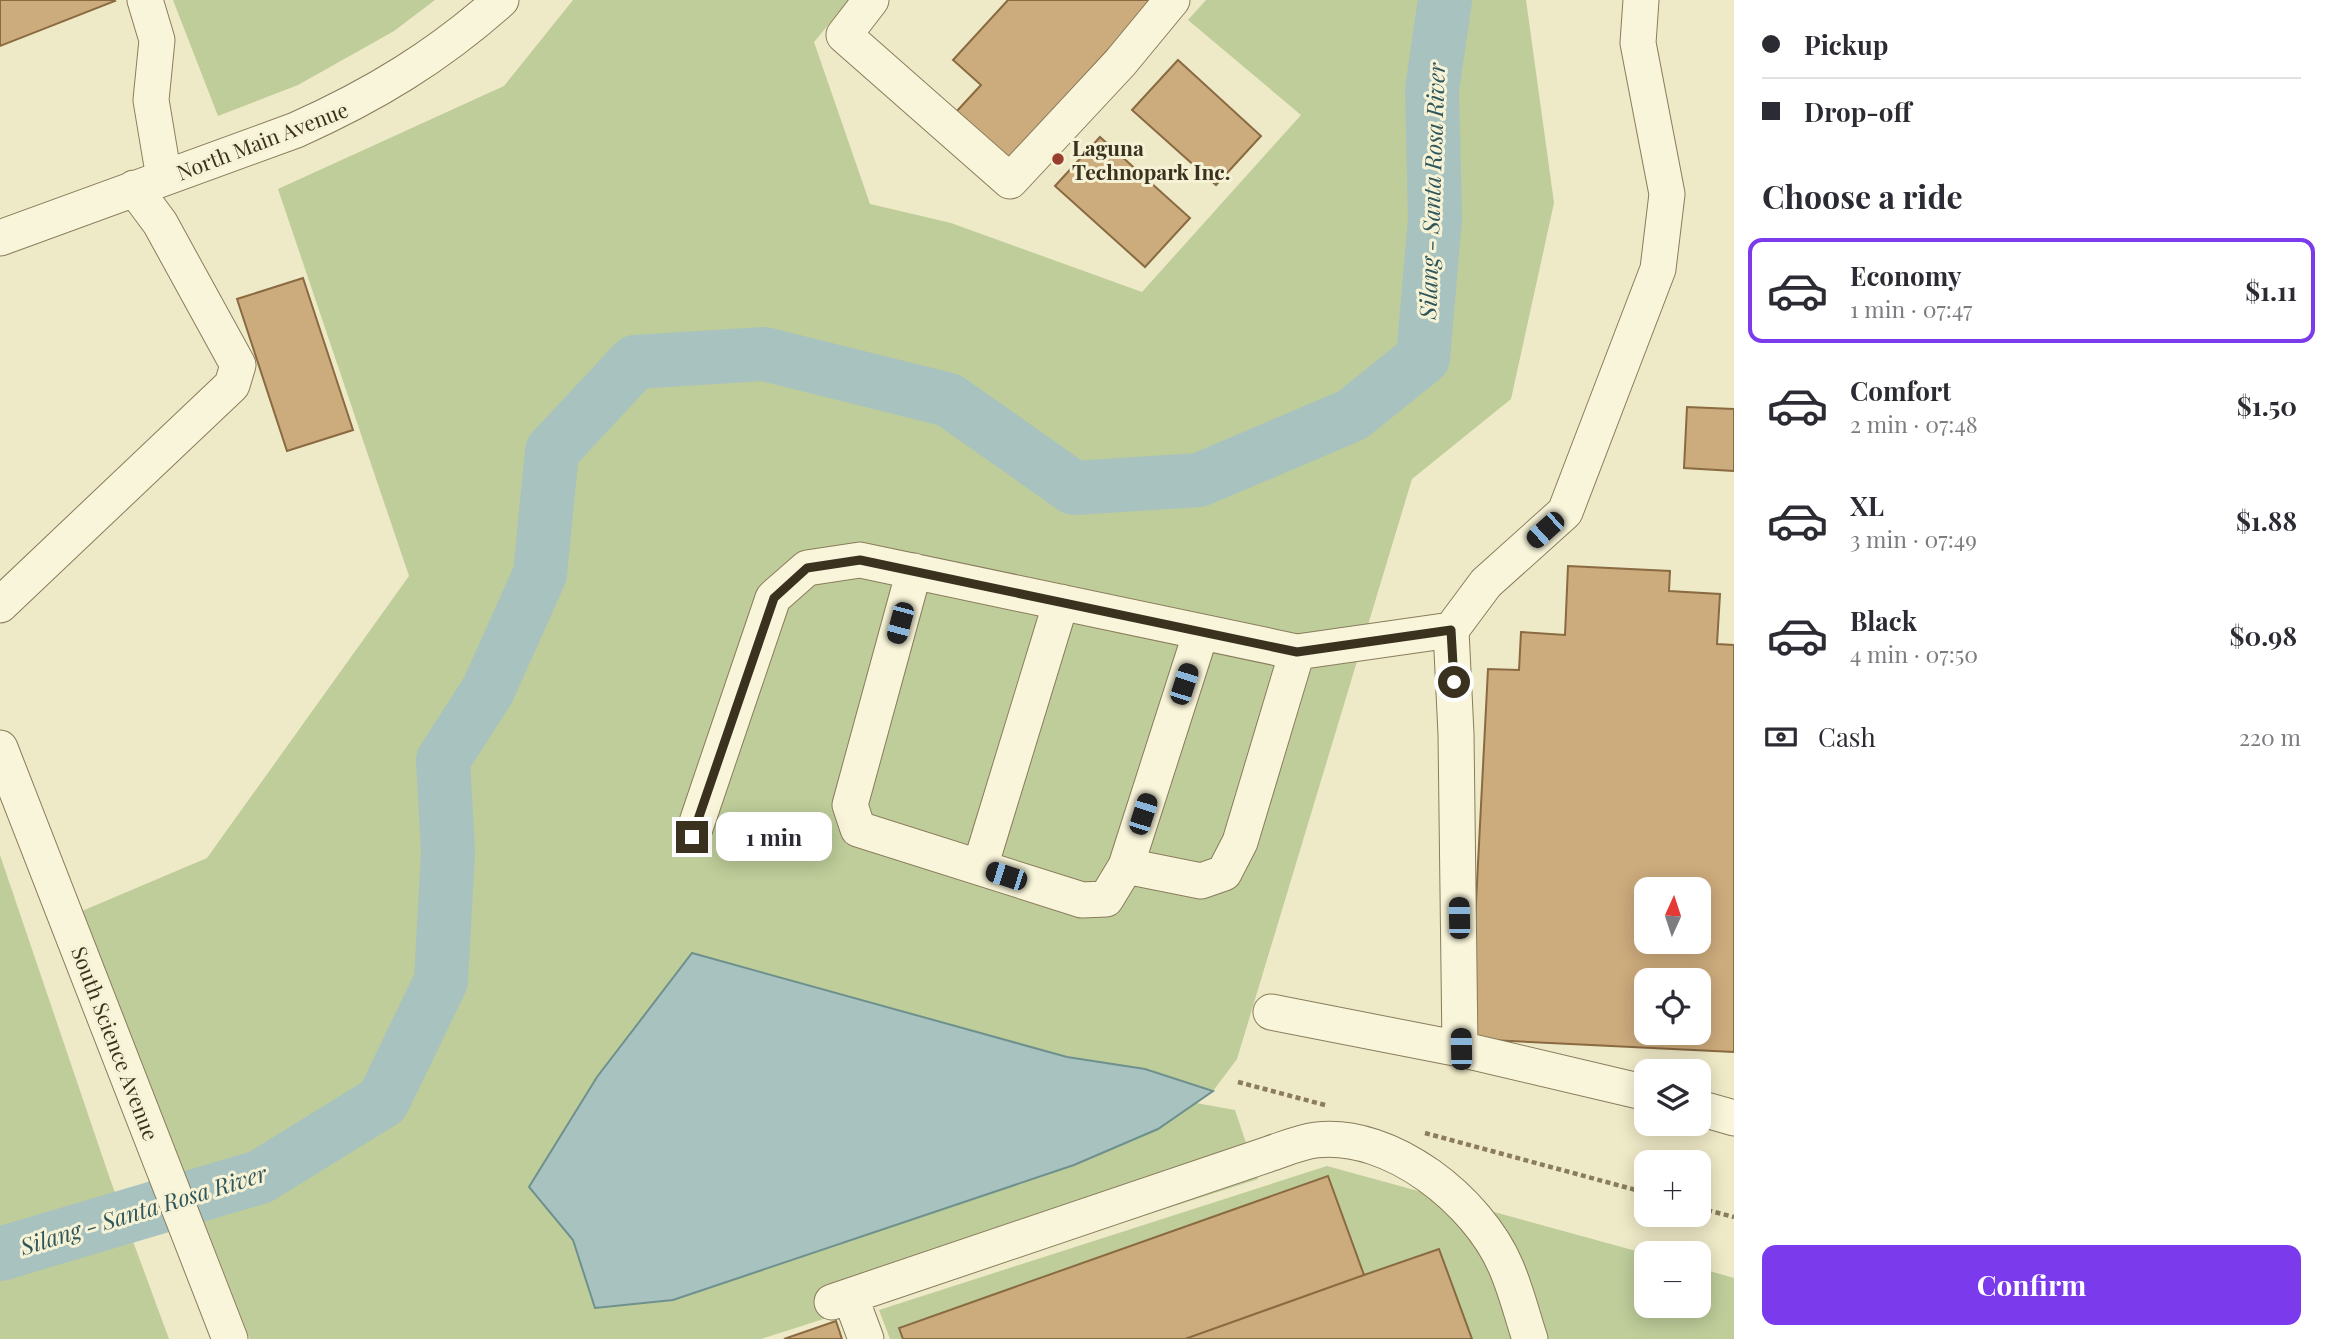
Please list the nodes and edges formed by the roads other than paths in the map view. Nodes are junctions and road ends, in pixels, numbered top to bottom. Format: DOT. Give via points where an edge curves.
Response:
graph roads {
  1 [pos="145,0"];
  2 [pos="501,0"];
  3 [pos="872,0"];
  4 [pos="1172,0"];
  5 [pos="1641,0"];
  6 [pos="149,183"];
  7 [pos="0,238"];
  8 [pos="914,571"];
  9 [pos="1061,602"];
  10 [pos="0,605"];
  11 [pos="1451,630"];
  12 [pos="1201,632"];
  13 [pos="1297,652"];
  14 [pos="0,748"];
  15 [pos="692,837"];
  16 [pos="1126,866"];
  17 [pos="980,867"];
  18 [pos="1271,1012"];
  19 [pos="1461,1049"];
  20 [pos="1634,1090"];
  21 [pos="1711,1111"];
  22 [pos="1734,1118"];
  23 [pos="224,1325"];
  24 [pos="866,1339"];
  25 [pos="1530,1339"];
  1 -- 6 [label="street" via="157,40"];
  2 -- 6 [label="street, North Main Avenue" via="421,65 384,88 296,130"];
  3 -- 4 [label="street" via="845,35 1010,181"];
  5 -- 11 [label="street" via="1638,43 1667,194 1658,270 1565,512 1486,583"];
  6 -- 7 [label="street, North Main Avenue"];
  6 -- 10 [label="street" via="160,223 238,365 232,385"];
  8 -- 9 [label="street"];
  8 -- 15 [label="street" via="860,560 807,568 774,598"];
  8 -- 17 [label="street" via="849,805 858,829"];
  9 -- 12 [label="street"];
  9 -- 17 [label="street"];
  11 -- 13 [label="street"];
  11 -- 19 [label="street"];
  12 -- 13 [label="street"];
  12 -- 16 [label="street"];
  13 -- 16 [label="street" via="1240,842 1224,873 1201,881"];
  14 -- 23 [label="street, South Science Avenue"];
  16 -- 17 [label="street" via="1107,899 1082,900"];
  18 -- 19 [label="street"];
  19 -- 20 [label="street"];
  21 -- 22 [label="street"];
  24 -- 25 [label="street" via="841,1299 1316,1140 1361,1142 1403,1158 1438,1182 1478,1222 1506,1266"];
}
